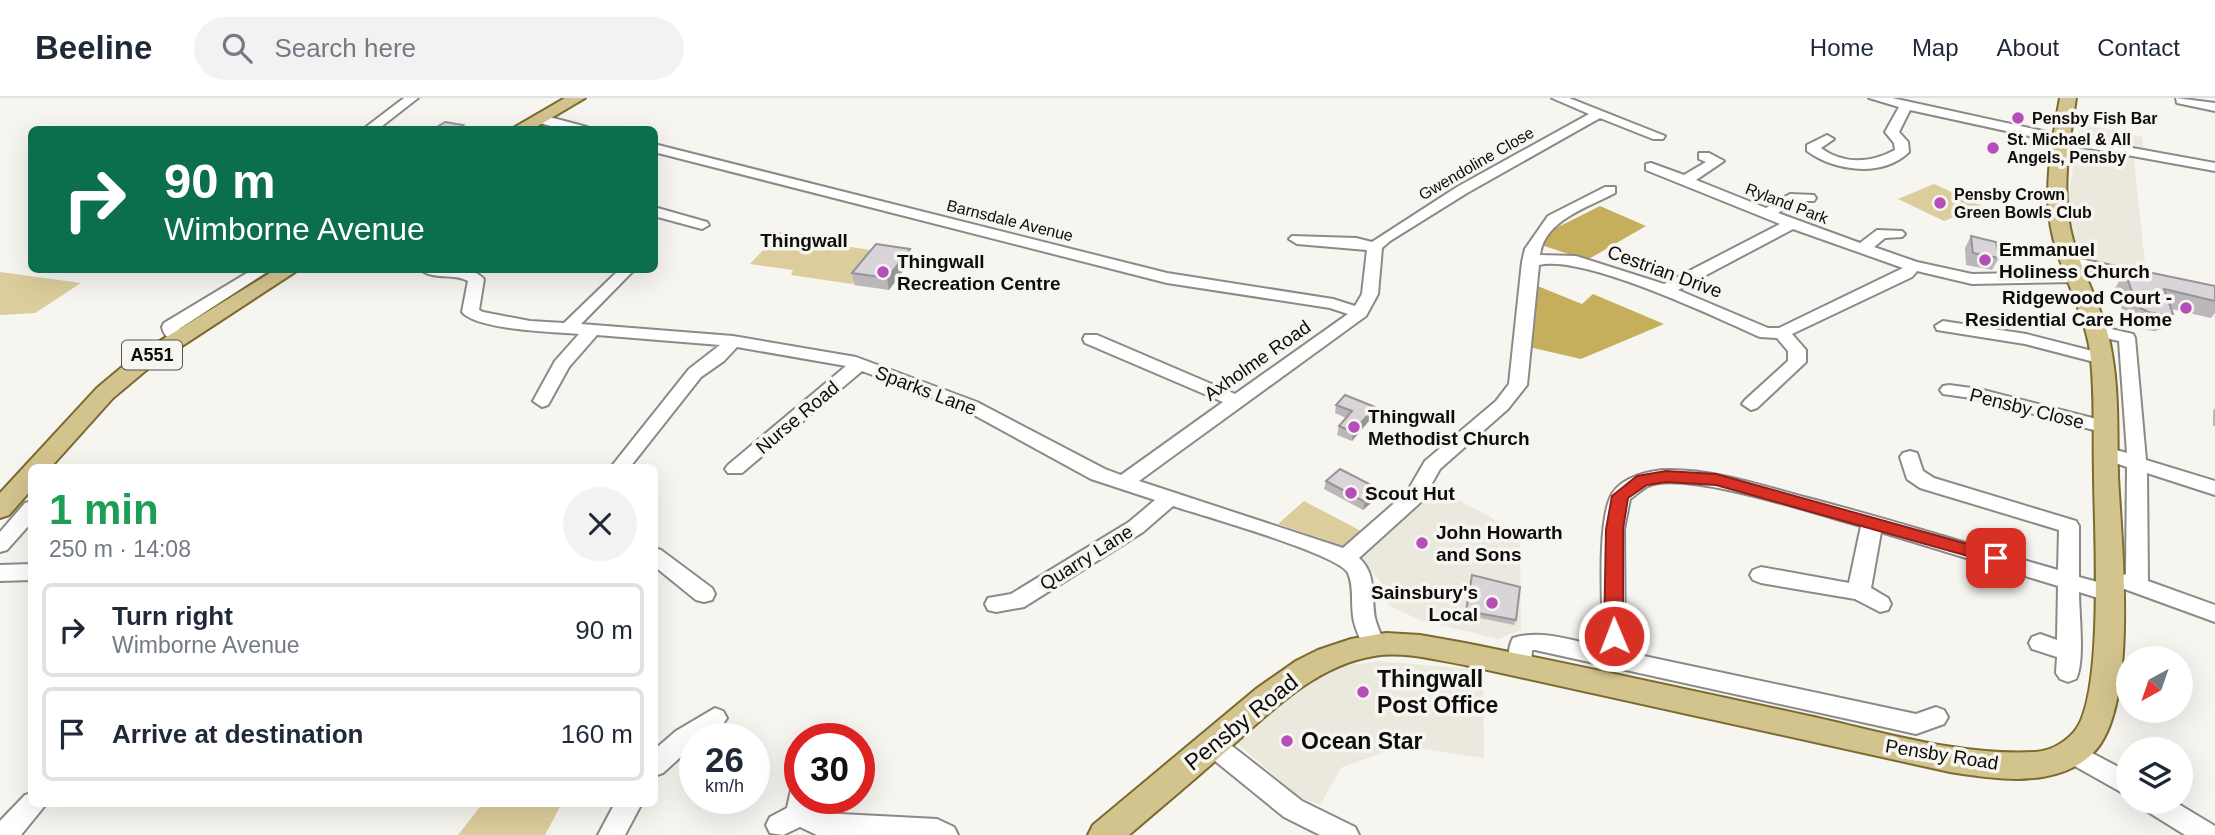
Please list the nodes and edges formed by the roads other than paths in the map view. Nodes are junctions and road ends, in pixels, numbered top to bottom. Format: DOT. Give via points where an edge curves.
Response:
graph roads {
  1 [pos="412,98"];
  2 [pos="576,98"];
  3 [pos="1558,98"];
  4 [pos="1875,98"];
  5 [pos="2068,98"];
  6 [pos="2181,100"];
  7 [pos="1906,105"];
  8 [pos="2215,107"];
  9 [pos="1598,114"];
  10 [pos="538,118"];
  11 [pos="374,126"];
  12 [pos="525,126"];
  13 [pos="568,126"];
  14 [pos="1658,136"];
  15 [pos="1827,139"];
  16 [pos="2061,139"];
  17 [pos="1796,146"];
  18 [pos="1812,148"];
  19 [pos="658,149"];
  20 [pos="1704,156"];
  21 [pos="1651,167"];
  22 [pos="2215,167"];
  23 [pos="1685,181"];
  24 [pos="1610,190"];
  25 [pos="1797,196"];
  26 [pos="658,212"];
  27 [pos="1767,214"];
  28 [pos="1792,224"];
  29 [pos="702,225"];
  30 [pos="1885,231"];
  31 [pos="1297,240"];
  32 [pos="1375,247"];
  33 [pos="1862,249"];
  34 [pos="1530,262"];
  35 [pos="1913,266"];
  36 [pos="2074,270"];
  37 [pos="257,273"];
  38 [pos="283,273"];
  39 [pos="464,273"];
  40 [pos="624,273"];
  41 [pos="2162,282"];
  42 [pos="1665,290"];
  43 [pos="1360,313"];
  44 [pos="1943,326"];
  45 [pos="568,328"];
  46 [pos="592,330"];
  47 [pos="2098,331"];
  48 [pos="1782,333"];
  49 [pos="179,337"];
  50 [pos="1090,338"];
  51 [pos="733,341"];
  52 [pos="860,364"];
  53 [pos="2103,370"];
  54 [pos="1949,390"];
  55 [pos="2131,390"];
  56 [pos="542,401"];
  57 [pos="1236,401"];
  58 [pos="1750,404"];
  59 [pos="2105,427"];
  60 [pos="2105,453"];
  61 [pos="1910,457"];
  62 [pos="2137,463"];
  63 [pos="40,464"];
  64 [pos="622,464"];
  65 [pos="735,469"];
  66 [pos="28,477"];
  67 [pos="1123,483"];
  68 [pos="2215,488"];
  69 [pos="1170,497"];
  70 [pos="1,506"];
  71 [pos="28,513"];
  72 [pos="1872,522"];
  73 [pos="0,545"];
  74 [pos="658,558"];
  75 [pos="1346,558"];
  76 [pos="28,572"];
  77 [pos="0,573"];
  78 [pos="1761,575"];
  79 [pos="2070,580"];
  80 [pos="2108,585"];
  81 [pos="2137,586"];
  82 [pos="1856,589"];
  83 [pos="704,594"];
  84 [pos="996,604"];
  85 [pos="1880,604"];
  86 [pos="2215,614"];
  87 [pos="2040,643"];
  88 [pos="1374,645"];
  89 [pos="1614,660"];
  90 [pos="1520,665"];
  91 [pos="1936,717"];
  92 [pos="715,718"];
  93 [pos="1213,745"];
  94 [pos="2073,753"];
  95 [pos="658,762"];
  96 [pos="2116,778"];
  97 [pos="30,807"];
  98 [pos="627,807"];
  99 [pos="795,814"];
  100 [pos="2179,814"];
  101 [pos="2208,828"];
  102 [pos="4,835"];
  103 [pos="611,835"];
  104 [pos="945,835"];
  105 [pos="1105,835"];
  106 [pos="1346,835"];
  1 -- 11 [label="street"];
  2 -- 10 [label="main road"];
  3 -- 9 [label="street"];
  4 -- 7 [label="street"];
  5 -- 16 [label="main road"];
  6 -- 8 [label="street"];
  7 -- 16 [label="street"];
  7 -- 18 [label="street" via="1892,132 1902,152 1894,158 1866,166 1850,165"];
  9 -- 14 [label="street"];
  9 -- 32 [label="street, Gwendoline Close" via="1462,190"];
  10 -- 12 [label="main road"];
  10 -- 13 [label="street"];
  15 -- 18 [label="street"];
  16 -- 22 [label="street"];
  16 -- 36 [label="main road" via="2062,236"];
  17 -- 18 [label="street"];
  19 -- 43 [label="street, Barnsdale Avenue" via="1167,278 1333,304"];
  20 -- 23 [label="street" via="1717,161"];
  21 -- 23 [label="street, Ryland Park"];
  23 -- 27 [label="street, Ryland Park"];
  24 -- 34 [label="street" via="1553,219"];
  25 -- 27 [label="street"];
  26 -- 29 [label="street"];
  27 -- 28 [label="street, Ryland Park"];
  28 -- 33 [label="street, Ryland Park"];
  28 -- 42 [label="street"];
  30 -- 33 [label="street"];
  31 -- 32 [label="street"];
  32 -- 43 [label="street" via="1370,294"];
  33 -- 35 [label="street, Ryland Park"];
  34 -- 42 [label="street, Cestrian Drive" via="1547,258 1576,261"];
  34 -- 75 [label="street" via="1518,385 1502,405 1433,465 1415,496"];
  35 -- 36 [label="street, Ryland Park" via="1972,279"];
  35 -- 48 [label="street" via="1906,274"];
  36 -- 41 [label="street, Ryland Park"];
  36 -- 47 [label="main road"];
  37 -- 49 [label="street" via="170,327"];
  38 -- 49 [label="main road, A551"];
  39 -- 45 [label="street, Sparks Lane" via="476,279 470,312 530,326"];
  40 -- 45 [label="street"];
  42 -- 48 [label="street, Cestrian Drive" via="1754,328"];
  43 -- 57 [label="street, Axholme Road"];
  44 -- 53 [label="street" via="2007,331"];
  45 -- 46 [label="street, Sparks Lane"];
  46 -- 51 [label="street, Sparks Lane"];
  46 -- 56 [label="street" via="561,365"];
  47 -- 53 [label="main road"];
  47 -- 55 [label="street" via="2127,338"];
  48 -- 58 [label="street" via="1797,350 1797,362"];
  49 -- 63 [label="main road, A551" via="105,393"];
  50 -- 57 [label="street"];
  51 -- 52 [label="street, Sparks Lane"];
  51 -- 64 [label="street" via="695,373"];
  52 -- 65 [label="street, Nurse Road"];
  52 -- 67 [label="street, Sparks Lane" via="971,406"];
  53 -- 55 [label="street"];
  53 -- 59 [label="main road"];
  54 -- 59 [label="street, Pensby Close"];
  55 -- 62 [label="street"];
  57 -- 67 [label="street, Axholme Road"];
  59 -- 60 [label="main road"];
  60 -- 62 [label="street"];
  60 -- 80 [label="main road"];
  61 -- 79 [label="street" via="1914,474 1927,483 2070,526"];
  62 -- 68 [label="street"];
  62 -- 81 [label="street"];
  66 -- 70 [label="main road"];
  67 -- 69 [label="street, Sparks Lane"];
  69 -- 75 [label="street, Sparks Lane"];
  69 -- 84 [label="street, Quarry Lane" via="1136,527 1083,560 1016,601"];
  71 -- 73 [label="street"];
  72 -- 79 [label="street"];
  72 -- 82 [label="street" via="1861,586"];
  72 -- 89 [label="street" via="1716,480 1666,476 1643,480 1620,496 1614,529"];
  74 -- 83 [label="street"];
  75 -- 88 [label="street" via="1357,568 1364,617"];
  76 -- 77 [label="street"];
  78 -- 82 [label="street" via="1790,590"];
  79 -- 80 [label="street"];
  79 -- 87 [label="street" via="2069,663"];
  80 -- 81 [label="street"];
  80 -- 94 [label="main road" via="2109,650 2101,713 2089,737"];
  81 -- 86 [label="street"];
  82 -- 85 [label="street"];
  88 -- 90 [label="main road, Pensby Road" via="1415,646"];
  88 -- 93 [label="main road, Pensby Road" via="1334,656 1304,671 1272,691"];
  89 -- 90 [label="street, Pensby Road" via="1535,641 1521,644"];
  89 -- 91 [label="street, Pensby Road" via="1916,724"];
  90 -- 94 [label="main road, Pensby Road" via="1990,765 2037,765"];
  92 -- 95 [label="street"];
  93 -- 105 [label="main road, Pensby Road"];
  93 -- 106 [label="street" via="1293,809"];
  94 -- 96 [label="street"];
  97 -- 102 [label="street"];
  98 -- 103 [label="street"];
  99 -- 104 [label="street" via="818,824 921,828"];
  100 -- 101 [label="street"];
}
